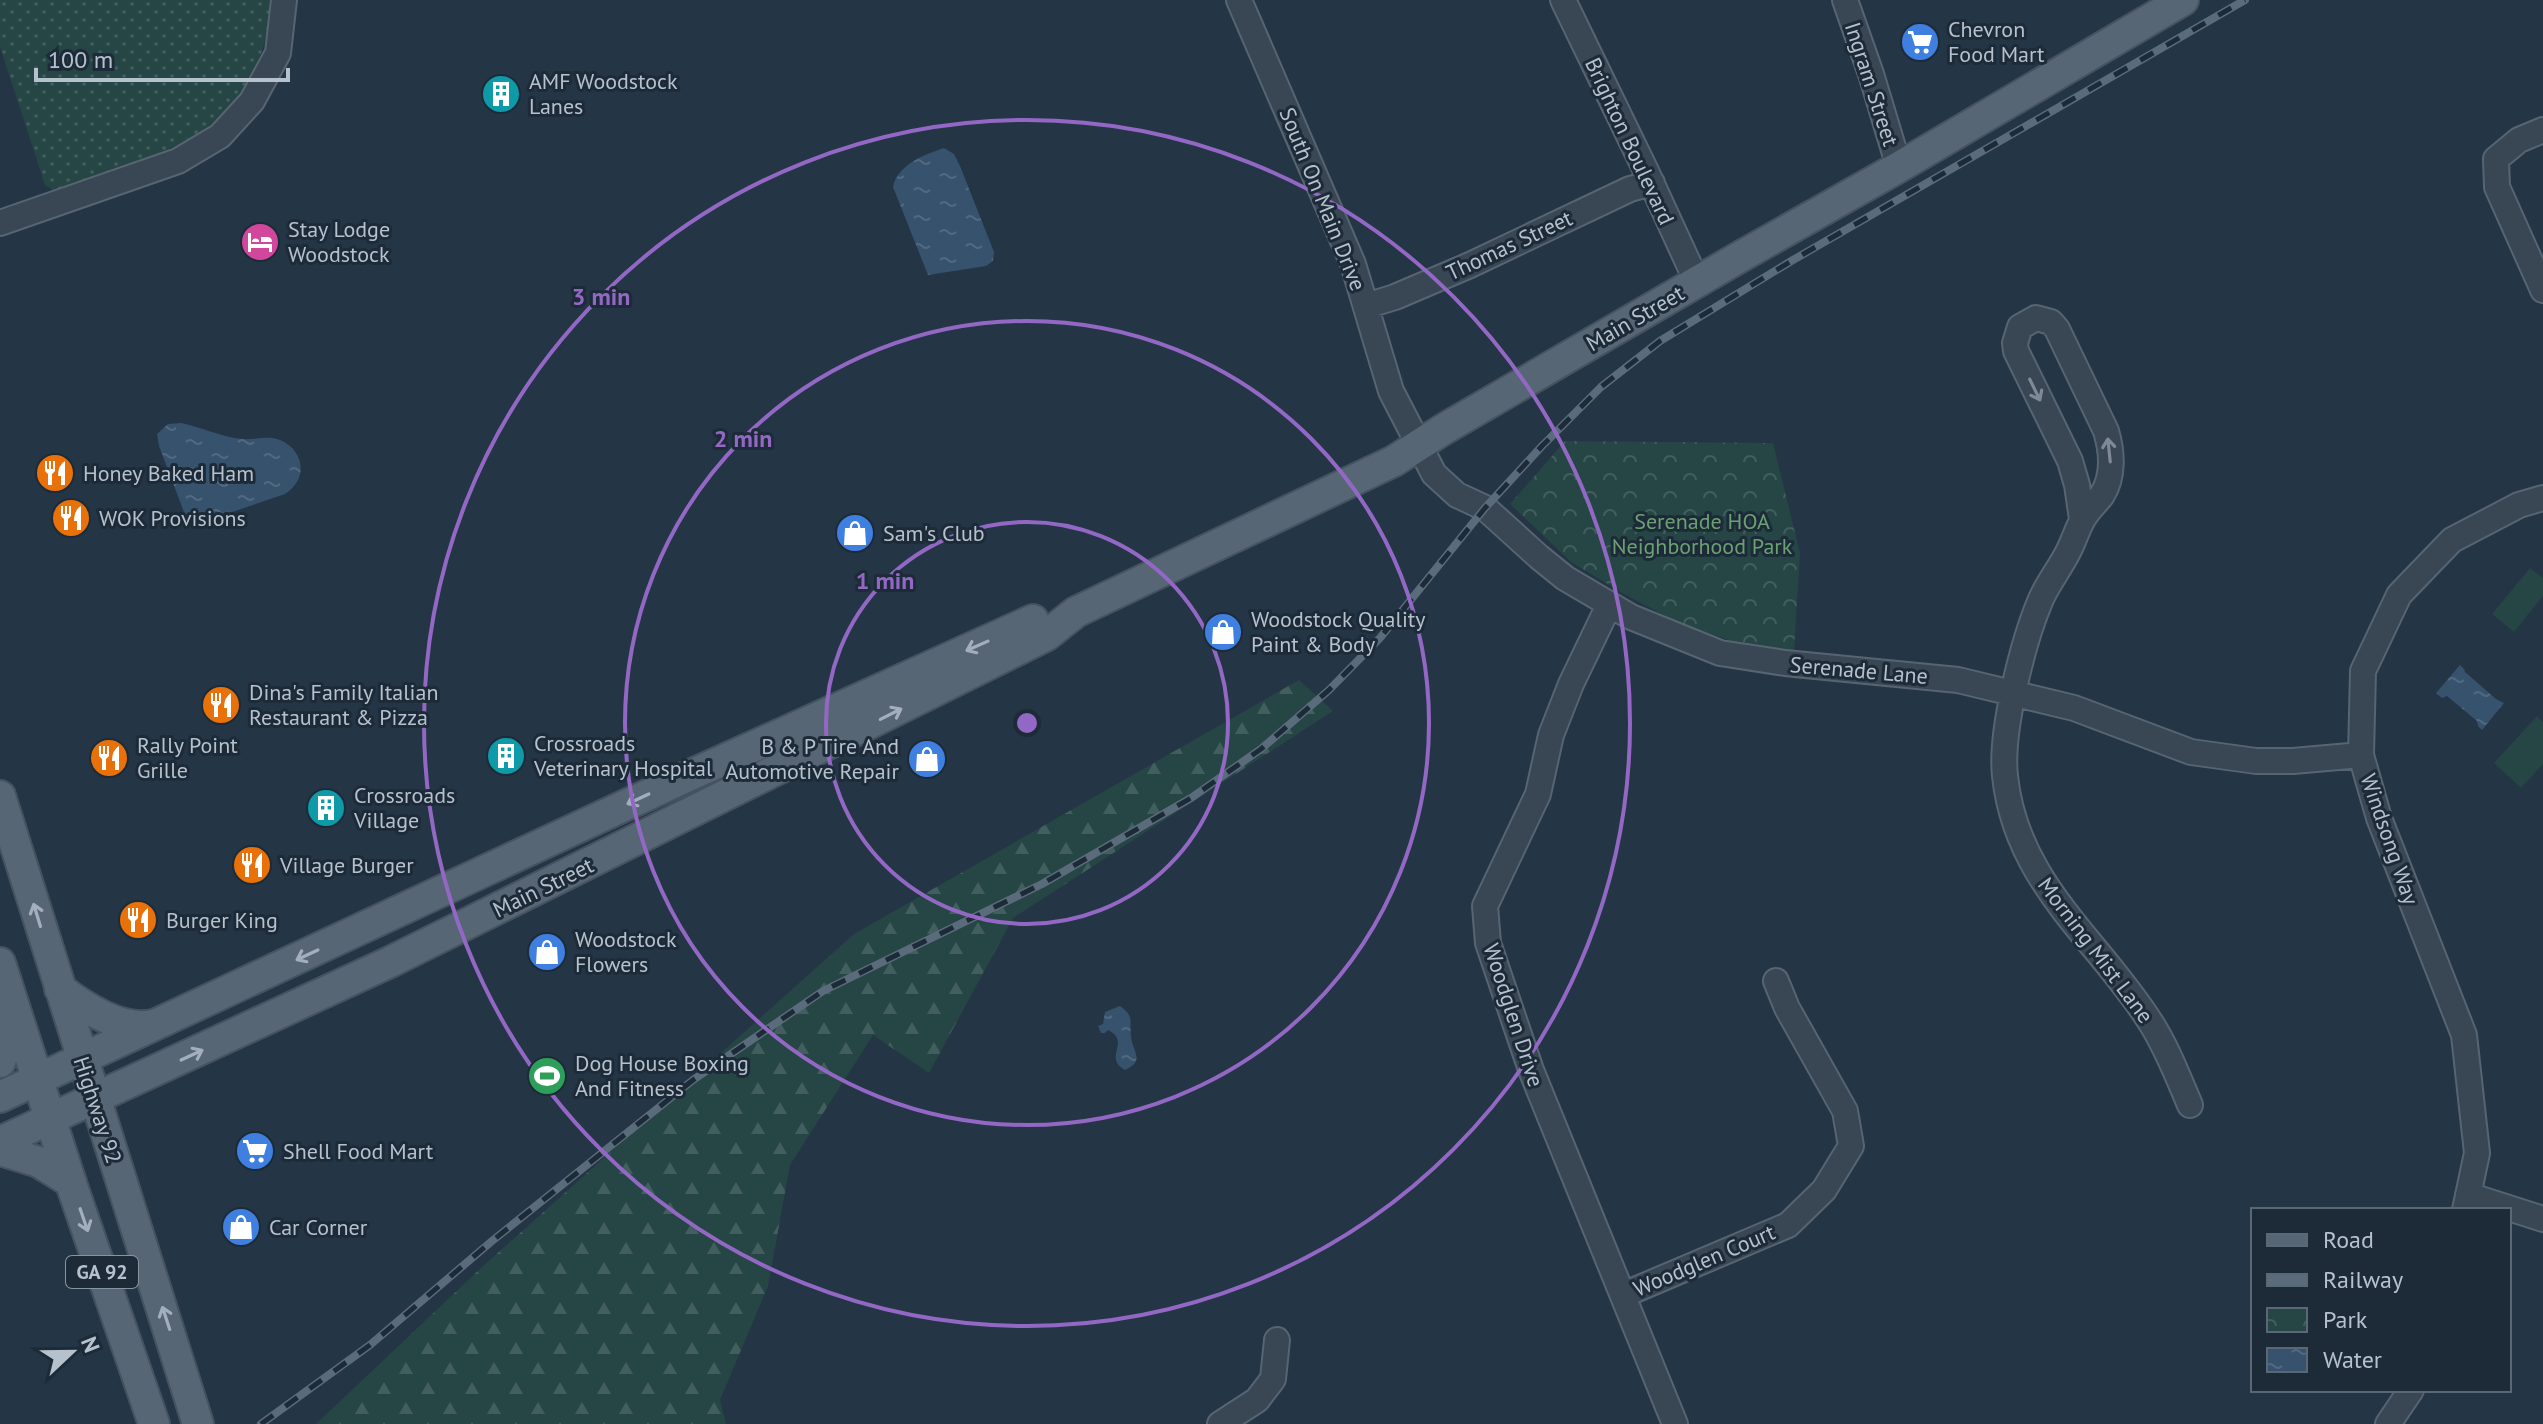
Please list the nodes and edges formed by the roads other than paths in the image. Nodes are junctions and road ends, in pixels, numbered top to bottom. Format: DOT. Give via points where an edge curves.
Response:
graph roads {
  1 [pos="284,0"];
  2 [pos="1239,0"];
  3 [pos="1563,0"];
  4 [pos="1845,0"];
  5 [pos="2183,0"];
  6 [pos="2146,9"];
  7 [pos="2543,130"];
  8 [pos="1899,167"];
  9 [pos="1652,183"];
  10 [pos="0,223"];
  11 [pos="1697,282"];
  12 [pos="2543,290"];
  13 [pos="1366,306"];
  14 [pos="1418,445"];
  15 [pos="2543,498"];
  16 [pos="2082,519"];
  17 [pos="1609,605"];
  18 [pos="1076,612"];
  19 [pos="2014,692"];
  20 [pos="2361,755"];
  21 [pos="0,796"];
  22 [pos="0,963"];
  23 [pos="1776,981"];
  24 [pos="60,989"];
  25 [pos="13,1002"];
  26 [pos="155,1025"];
  27 [pos="82,1059"];
  28 [pos="0,1062"];
  29 [pos="142,1078"];
  30 [pos="38,1079"];
  31 [pos="0,1097"];
  32 [pos="95,1099"];
  33 [pos="2190,1105"];
  34 [pos="50,1119"];
  35 [pos="0,1142"];
  36 [pos="0,1150"];
  37 [pos="118,1173"];
  38 [pos="71,1182"];
  39 [pos="2467,1203"];
  40 [pos="2491,1208"];
  41 [pos="2511,1212"];
  42 [pos="2543,1219"];
  43 [pos="1623,1295"];
  44 [pos="1277,1340"];
  45 [pos="2410,1392"];
  46 [pos="154,1424"];
  47 [pos="198,1424"];
  48 [pos="1220,1424"];
  49 [pos="1675,1424"];
  50 [pos="2388,1424"];
  1 -- 10 [label="street" via="278,53 252,101 220,136 178,161"];
  2 -- 13 [label="street, South On Main Drive" via="1353,264"];
  3 -- 9 [label="street, Brighton Boulevard"];
  4 -- 8 [label="street, Ingram Street"];
  5 -- 6 [label="main road, Main Street"];
  6 -- 8 [label="main road, Main Street"];
  7 -- 12 [label="street" via="2519,140 2496,159 2497,187"];
  8 -- 11 [label="main road, Main Street"];
  9 -- 11 [label="street, Brighton Boulevard"];
  9 -- 13 [label="street, Thomas Street"];
  11 -- 14 [label="main road, Main Street"];
  13 -- 14 [label="street, South On Main Drive" via="1391,391"];
  14 -- 17 [label="street, Serenade Lane" via="1448,488 1485,508 1547,564"];
  14 -- 18 [label="main road, Main Street"];
  15 -- 20 [label="street, Windsong Way" via="2452,540 2399,595 2363,671"];
  16 -- 16 [label="street, Morning Mist Lane, one-way" via="2104,492 2110,445 2057,329 2036,318 2020,327 2016,351 2070,461"];
  16 -- 19 [label="street, Morning Mist Lane" via="2043,595"];
  17 -- 19 [label="street, Serenade Lane" via="1720,653 1929,675"];
  17 -- 43 [label="street, Woodglen Drive" via="1551,735 1538,794 1485,906 1488,943 1531,1070"];
  18 -- 26 [label="main road, Main Street, one-way" via="1038,618"];
  29 -- 18 [label="main road, Main Street, one-way" via="840,740 1047,635"];
  19 -- 20 [label="street, Serenade Lane" via="2074,708 2191,752 2256,761"];
  19 -- 33 [label="street, Morning Mist Lane" via="2005,775 2029,856 2059,906 2151,1022"];
  20 -- 39 [label="street, Windsong Way" via="2379,818 2464,1035 2477,1153"];
  24 -- 21 [label="main road, Highway 92 / GA 92, one-way"];
  22 -- 25 [label="main road, GA 92"];
  23 -- 43 [label="street, Woodglen Court" via="1845,1111 1851,1146 1824,1190 1788,1225"];
  24 -- 26 [label="main road" via="115,1020"];
  24 -- 27 [label="main road, Highway 92 / GA 92"];
  25 -- 28 [label="main road"];
  25 -- 30 [label="main road, GA 92"];
  26 -- 27 [label="main road, Main Street"];
  27 -- 30 [label="main road, Main Street"];
  27 -- 32 [label="main road, Highway 92 / GA 92"];
  29 -- 32 [label="main road, Main Street"];
  29 -- 37 [label="main road" via="122,1121"];
  30 -- 31 [label="main road, Main Street"];
  30 -- 34 [label="main road, GA 92"];
  32 -- 34 [label="main road, Main Street"];
  32 -- 37 [label="main road, Highway 92 / GA 92"];
  34 -- 35 [label="main road, Main Street"];
  34 -- 38 [label="main road, GA 92"];
  36 -- 38 [label="main road" via="39,1162"];
  47 -- 37 [label="main road, Highway 92 / GA 92, one-way"];
  38 -- 46 [label="main road, GA 92, one-way"];
  39 -- 40 [label="street"];
  41 -- 42 [label="street"];
  43 -- 49 [label="street, Woodglen Drive"];
  44 -- 48 [label="street" via="1273,1379 1257,1400"];
  45 -- 50 [label="street"];
}
